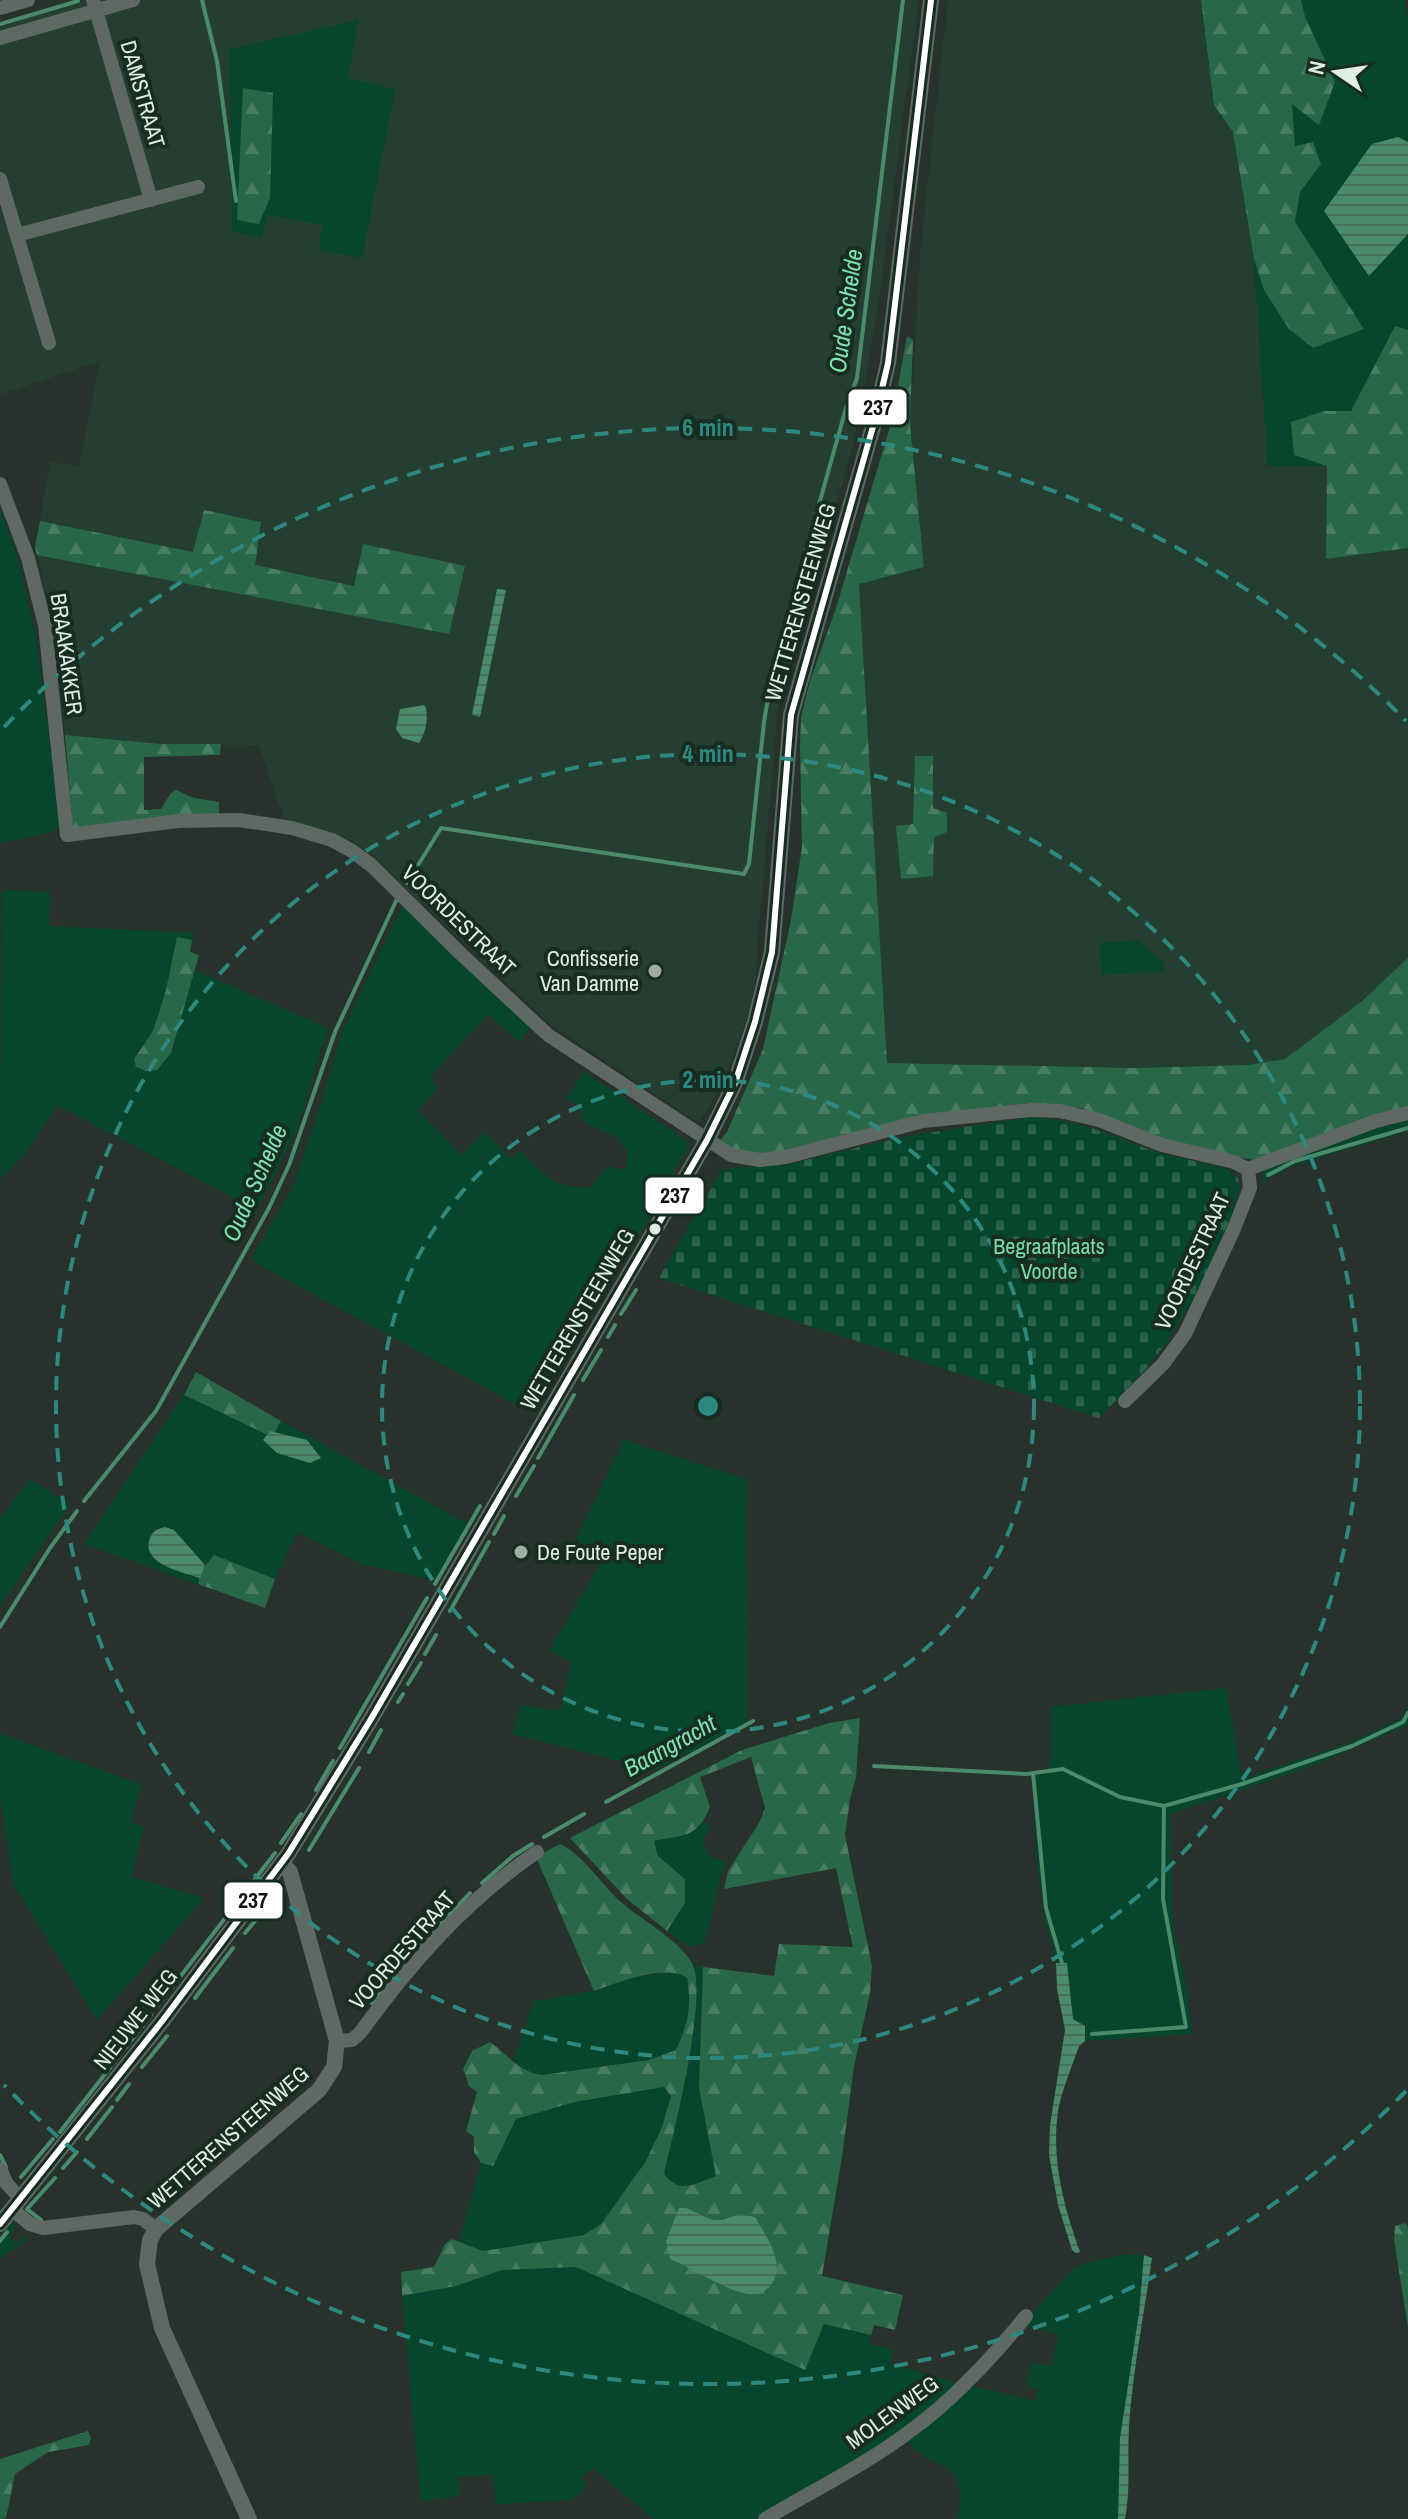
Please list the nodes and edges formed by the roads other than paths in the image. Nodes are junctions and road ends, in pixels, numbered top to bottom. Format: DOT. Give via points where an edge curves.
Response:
graph roads {
  1 [pos="28,0"];
  2 [pos="133,0"];
  3 [pos="931,0"];
  4 [pos="95,5"];
  5 [pos="0,8"];
  6 [pos="0,38"];
  7 [pos="0,179"];
  8 [pos="198,187"];
  9 [pos="151,200"];
  10 [pos="17,235"];
  11 [pos="49,343"];
  12 [pos="0,484"];
  13 [pos="67,835"];
  14 [pos="1408,1113"];
  15 [pos="707,1140"];
  16 [pos="1248,1169"];
  17 [pos="1125,1401"];
  18 [pos="537,1852"];
  19 [pos="282,1864"];
  20 [pos="337,2041"];
  21 [pos="0,2169"];
  22 [pos="17,2204"];
  23 [pos="0,2224"];
  24 [pos="156,2229"];
  25 [pos="1026,2316"];
  26 [pos="249,2519"];
  27 [pos="765,2519"];
  1 -- 5 [label="street"];
  2 -- 4 [label="street"];
  3 -- 15 [label="street, WETTERENSTEENWEG" via="888,363 791,715 772,952 735,1083"];
  4 -- 6 [label="street"];
  4 -- 9 [label="street, DAMSTRAAT"];
  7 -- 10 [label="street"];
  8 -- 9 [label="street"];
  9 -- 10 [label="street"];
  10 -- 11 [label="street"];
  12 -- 13 [label="street, BRAAKAKKER" via="28,558 45,625"];
  13 -- 15 [label="street, VOORDESTRAAT" via="178,821 239,820 332,840 371,865 548,1035"];
  14 -- 16 [label="street"];
  15 -- 16 [label="street, VOORDESTRAAT" via="731,1155 760,1160 923,1121 1060,1111"];
  15 -- 19 [label="street, WETTERENSTEENWEG"];
  16 -- 17 [label="street, VOORDESTRAAT" via="1250,1188 1185,1334"];
  18 -- 20 [label="street, VOORDESTRAAT" via="478,1896 360,2033"];
  19 -- 20 [label="street" via="290,1872"];
  19 -- 22 [label="street, NIEUWE WEG"];
  20 -- 24 [label="street, WETTERENSTEENWEG" via="334,2067 319,2090"];
  21 -- 22 [label="street"];
  22 -- 23 [label="street, NIEUWE WEG"];
  22 -- 24 [label="street" via="30,2224 43,2228 134,2217"];
  24 -- 26 [label="street, WETTERENSTEENWEG" via="147,2264 162,2328"];
  25 -- 27 [label="street, MOLENWEG" via="973,2377 911,2431"];
}
